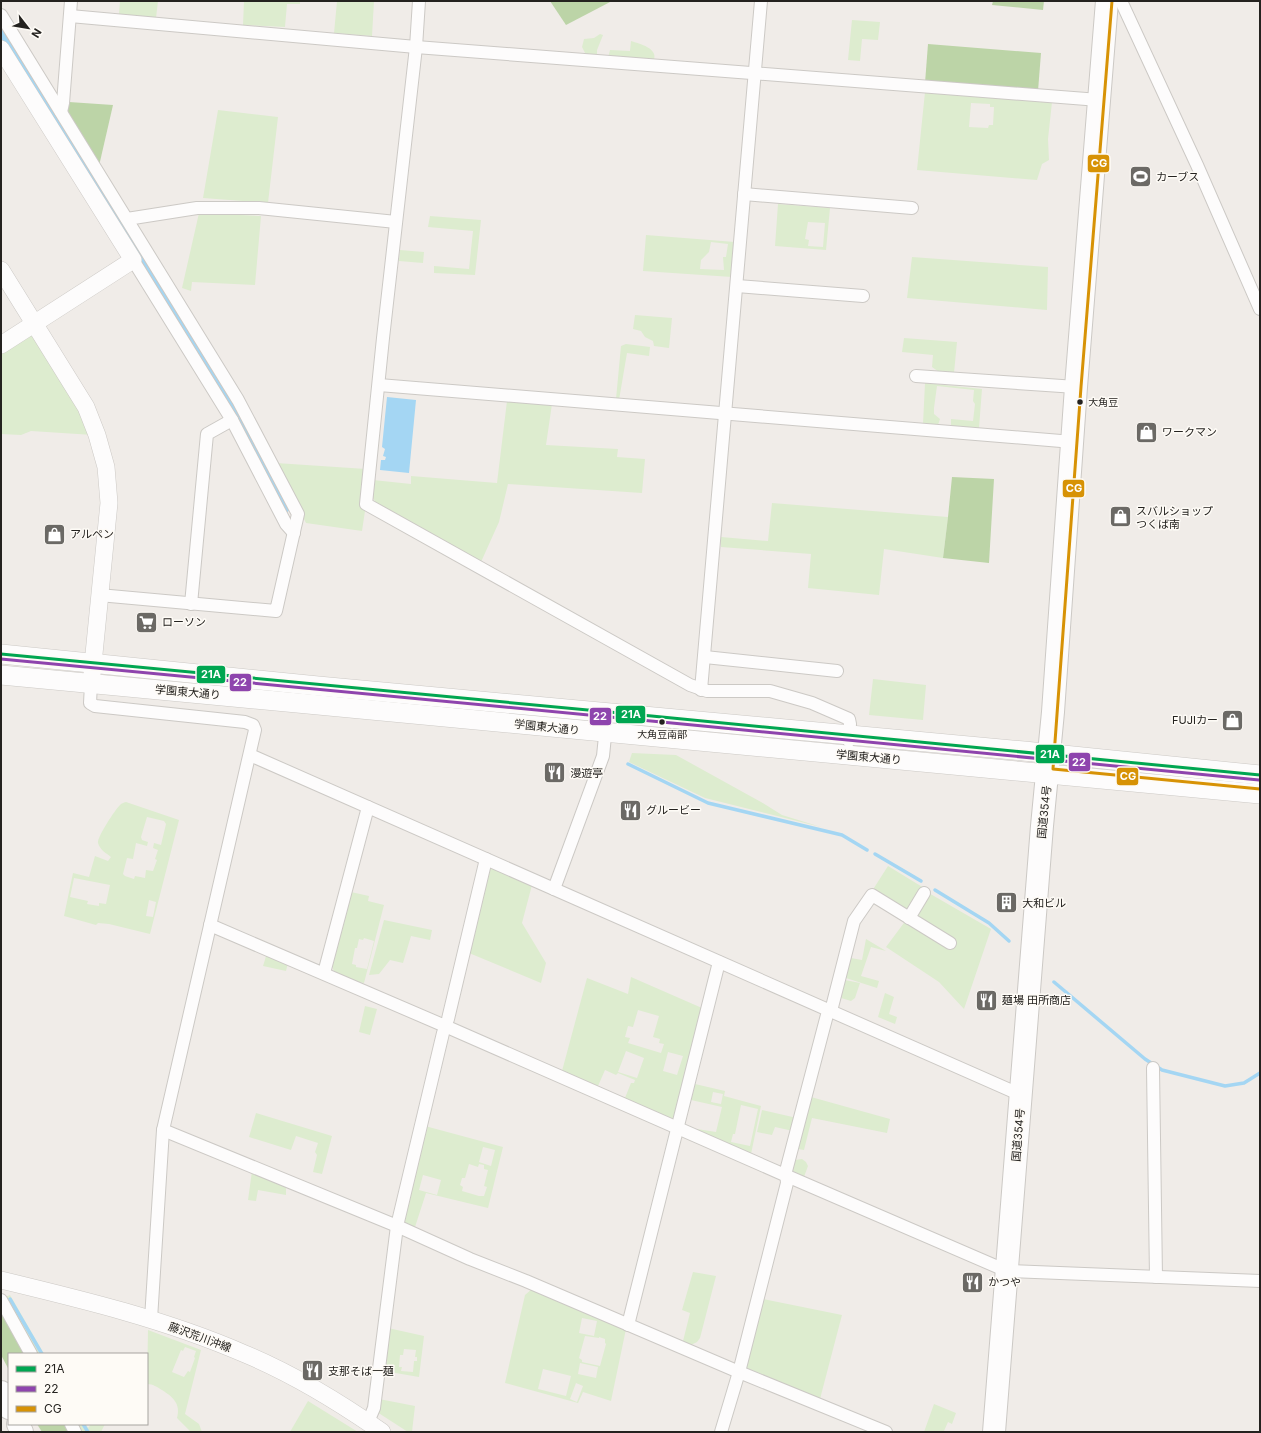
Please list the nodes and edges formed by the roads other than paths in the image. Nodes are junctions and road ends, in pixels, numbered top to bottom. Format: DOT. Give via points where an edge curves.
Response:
graph roads {
  1 [pos="71,1"];
  2 [pos="419,1"];
  3 [pos="762,1"];
  4 [pos="1107,1"];
  5 [pos="1121,1"];
  6 [pos="1,15"];
  7 [pos="70,16"];
  8 [pos="416,47"];
  9 [pos="1,49"];
  10 [pos="755,74"];
  11 [pos="1099,100"];
  12 [pos="61,112"];
  13 [pos="744,194"];
  14 [pos="912,208"];
  15 [pos="127,219"];
  16 [pos="396,222"];
  17 [pos="133,260"];
  18 [pos="1,270"];
  19 [pos="737,286"];
  20 [pos="863,296"];
  21 [pos="1260,309"];
  22 [pos="35,324"];
  23 [pos="1,345"];
  24 [pos="916,376"];
  25 [pos="379,385"];
  26 [pos="1076,387"];
  27 [pos="726,413"];
  28 [pos="232,420"];
  29 [pos="1073,442"];
  30 [pos="294,533"];
  31 [pos="100,595"];
  32 [pos="191,604"];
  33 [pos="1,654"];
  34 [pos="705,657"];
  35 [pos="94,664"];
  36 [pos="838,671"];
  37 [pos="1,675"];
  38 [pos="91,684"];
  39 [pos="702,690"];
  40 [pos="607,713"];
  41 [pos="605,733"];
  42 [pos="849,735"];
  43 [pos="250,754"];
  44 [pos="847,755"];
  45 [pos="1049,764"];
  46 [pos="1260,775"];
  47 [pos="1260,794"];
  48 [pos="368,807"];
  49 [pos="486,859"];
  50 [pos="554,889"];
  51 [pos="924,892"];
  52 [pos="909,918"];
  53 [pos="210,925"];
  54 [pos="950,942"];
  55 [pos="719,962"];
  56 [pos="324,973"];
  57 [pos="830,1011"];
  58 [pos="445,1026"];
  59 [pos="1153,1068"];
  60 [pos="1021,1095"];
  61 [pos="678,1128"];
  62 [pos="163,1130"];
  63 [pos="787,1176"];
  64 [pos="397,1226"];
  65 [pos="1007,1271"];
  66 [pos="1156,1277"];
  67 [pos="1,1280"];
  68 [pos="1260,1281"];
  69 [pos="1,1300"];
  70 [pos="151,1319"];
  71 [pos="628,1324"];
  72 [pos="30,1353"];
  73 [pos="739,1372"];
  74 [pos="1,1392"];
  75 [pos="8,1406"];
  76 [pos="368,1422"];
  77 [pos="382,1432"];
  78 [pos="721,1432"];
  79 [pos="886,1432"];
  80 [pos="994,1432"];
  1 -- 7 [label="street"];
  2 -- 8 [label="street"];
  3 -- 10 [label="street"];
  4 -- 11 [label="highway, 国道354号"];
  5 -- 21 [label="street"];
  6 -- 12 [label="street"];
  7 -- 8 [label="street"];
  7 -- 12 [label="street"];
  8 -- 10 [label="street"];
  8 -- 16 [label="street"];
  9 -- 17 [label="street"];
  10 -- 11 [label="street"];
  10 -- 13 [label="street"];
  11 -- 26 [label="highway, 国道354号"];
  12 -- 15 [label="street"];
  13 -- 14 [label="street"];
  13 -- 19 [label="street"];
  15 -- 16 [label="street" via="197,208 259,208"];
  15 -- 30 [label="street" via="241,407 298,514"];
  16 -- 25 [label="street"];
  17 -- 22 [label="street"];
  17 -- 28 [label="street"];
  18 -- 22 [label="street"];
  19 -- 20 [label="street"];
  19 -- 27 [label="street"];
  22 -- 23 [label="street"];
  22 -- 31 [label="street" via="86,407 98,435 106,467 109,503"];
  24 -- 26 [label="street"];
  25 -- 27 [label="street"];
  25 -- 39 [label="street" via="366,504"];
  26 -- 29 [label="highway, 国道354号"];
  27 -- 29 [label="street"];
  27 -- 34 [label="street"];
  28 -- 30 [label="street" via="286,524"];
  28 -- 32 [label="street" via="207,434"];
  29 -- 45 [label="highway, 国道354号"];
  30 -- 32 [label="street" via="276,612"];
  31 -- 32 [label="street"];
  31 -- 35 [label="street"];
  33 -- 35 [label="main road, 学園東大通り"];
  34 -- 36 [label="street"];
  34 -- 39 [label="street"];
  35 -- 38 [label="street"];
  35 -- 40 [label="main road, 学園東大通り"];
  37 -- 38 [label="main road, 学園東大通り"];
  38 -- 41 [label="main road, 学園東大通り"];
  38 -- 43 [label="street" via="90,703 95,706 245,722 253,725 255,730"];
  39 -- 42 [label="street" via="770,691 812,703 849,719"];
  40 -- 41 [label="street"];
  40 -- 42 [label="main road, 学園東大通り"];
  41 -- 44 [label="main road, 学園東大通り"];
  41 -- 50 [label="street" via="603,756"];
  42 -- 44 [label="street"];
  42 -- 45 [label="main road, 学園東大通り"];
  43 -- 48 [label="street"];
  43 -- 53 [label="street"];
  44 -- 45 [label="main road, 学園東大通り"];
  45 -- 46 [label="main road, 学園東大通り"];
  45 -- 47 [label="main road, 学園東大通り"];
  45 -- 60 [label="highway, 国道354号"];
  48 -- 49 [label="street"];
  48 -- 56 [label="street"];
  49 -- 50 [label="street"];
  49 -- 58 [label="street"];
  50 -- 55 [label="street"];
  51 -- 52 [label="street"];
  52 -- 54 [label="street"];
  52 -- 57 [label="street" via="872,895 854,921"];
  53 -- 56 [label="street"];
  53 -- 62 [label="street"];
  55 -- 57 [label="street"];
  55 -- 61 [label="street"];
  56 -- 58 [label="street"];
  57 -- 60 [label="street"];
  57 -- 63 [label="street" via="786,1171"];
  58 -- 61 [label="street"];
  58 -- 64 [label="street"];
  59 -- 66 [label="street"];
  60 -- 65 [label="highway, 国道354号"];
  61 -- 63 [label="street"];
  61 -- 71 [label="street"];
  62 -- 64 [label="street"];
  62 -- 70 [label="street"];
  63 -- 65 [label="street"];
  63 -- 73 [label="street"];
  64 -- 71 [label="street"];
  64 -- 76 [label="street" via="374,1408"];
  65 -- 66 [label="street"];
  65 -- 80 [label="highway, 国道354号"];
  66 -- 68 [label="street"];
  67 -- 70 [label="street, 藤沢荒川沖線"];
  69 -- 72 [label="street"];
  70 -- 76 [label="street, 藤沢荒川沖線" via="259,1360 307,1385"];
  71 -- 73 [label="street"];
  73 -- 78 [label="street"];
  73 -- 79 [label="street"];
  74 -- 75 [label="highway"];
  76 -- 77 [label="street, 藤沢荒川沖線"];
}
